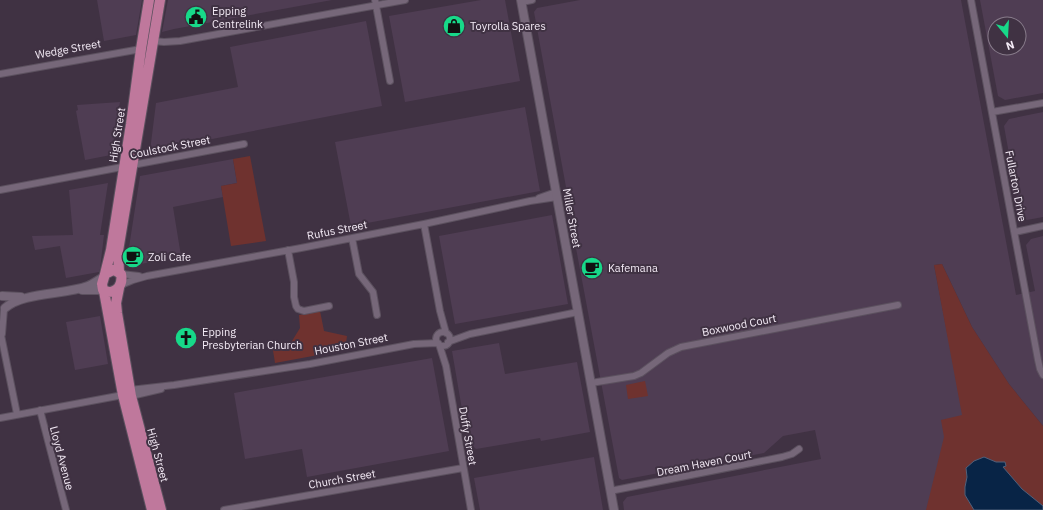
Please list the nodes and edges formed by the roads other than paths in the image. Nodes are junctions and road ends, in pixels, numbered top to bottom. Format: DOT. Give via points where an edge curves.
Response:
graph roads {
  1 [pos="149,0"];
  2 [pos="160,0"];
  3 [pos="404,0"];
  4 [pos="532,0"];
  5 [pos="971,0"];
  6 [pos="521,1"];
  7 [pos="376,3"];
  8 [pos="152,45"];
  9 [pos="141,48"];
  10 [pos="0,74"];
  11 [pos="390,81"];
  12 [pos="1043,103"];
  13 [pos="992,112"];
  14 [pos="244,144"];
  15 [pos="128,166"];
  16 [pos="2,189"];
  17 [pos="557,194"];
  18 [pos="424,224"];
  19 [pos="1043,226"];
  20 [pos="1015,232"];
  21 [pos="352,238"];
  22 [pos="288,250"];
  23 [pos="120,273"];
  24 [pos="104,275"];
  25 [pos="147,276"];
  26 [pos="120,287"];
  27 [pos="73,290"];
  28 [pos="104,290"];
  29 [pos="1,295"];
  30 [pos="28,298"];
  31 [pos="898,305"];
  32 [pos="330,306"];
  33 [pos="3,310"];
  34 [pos="578,312"];
  35 [pos="378,315"];
  36 [pos="1,333"];
  37 [pos="442,334"];
  38 [pos="470,334"];
  39 [pos="448,342"];
  40 [pos="438,343"];
  41 [pos="414,344"];
  42 [pos="446,366"];
  43 [pos="1043,374"];
  44 [pos="591,383"];
  45 [pos="128,394"];
  46 [pos="40,410"];
  47 [pos="17,414"];
  48 [pos="0,418"];
  49 [pos="799,449"];
  50 [pos="463,468"];
  51 [pos="610,491"];
  52 [pos="66,510"];
  53 [pos="152,510"];
  54 [pos="161,510"];
  55 [pos="224,510"];
  56 [pos="471,510"];
  57 [pos="614,510"];
  1 -- 9 [label="main road, High Street"];
  2 -- 8 [label="main road, High Street"];
  3 -- 7 [label="street, Wedge Street"];
  4 -- 6 [label="street"];
  5 -- 13 [label="street, Fullarton Drive"];
  6 -- 17 [label="street, Miller Street"];
  7 -- 8 [label="street, Wedge Street"];
  7 -- 11 [label="street"];
  8 -- 9 [label="main road, Wedge Street"];
  8 -- 15 [label="main road, High Street"];
  9 -- 10 [label="street, Wedge Street"];
  9 -- 15 [label="main road, High Street"];
  12 -- 13 [label="street"];
  13 -- 20 [label="street, Fullarton Drive"];
  14 -- 15 [label="street, Coulstock Street"];
  15 -- 16 [label="street, Coulstock Street"];
  15 -- 23 [label="main road, High Street" via="118,251"];
  15 -- 24 [label="main road, High Street"];
  17 -- 18 [label="street, Rufus Street"];
  17 -- 34 [label="street, Miller Street"];
  18 -- 21 [label="street, Rufus Street"];
  18 -- 37 [label="street"];
  19 -- 20 [label="street"];
  20 -- 43 [label="street, Fullarton Drive" via="1039,365"];
  21 -- 22 [label="street, Rufus Street"];
  21 -- 35 [label="street" via="359,274 373,292"];
  22 -- 25 [label="street, Rufus Street"];
  22 -- 32 [label="street" via="296,306 304,311"];
  23 -- 24 [label="main road" via="113,270"];
  23 -- 25 [label="street, Rufus Street"];
  23 -- 26 [label="main road"];
  24 -- 27 [label="street" via="87,286"];
  24 -- 28 [label="main road"];
  25 -- 26 [label="street, Rufus Street"];
  26 -- 28 [label="main road" via="112,292"];
  26 -- 45 [label="main road, High Street" via="116,303"];
  27 -- 28 [label="street"];
  27 -- 30 [label="street"];
  28 -- 45 [label="main road, High Street"];
  29 -- 30 [label="street"];
  29 -- 33 [label="street" via="5,301"];
  30 -- 33 [label="street" via="11,303"];
  31 -- 44 [label="street, Boxwood Court" via="681,347 634,376"];
  33 -- 36 [label="street"];
  34 -- 38 [label="street, Houston Street"];
  34 -- 44 [label="street, Miller Street"];
  36 -- 47 [label="street"];
  37 -- 38 [label="street, Houston Street"];
  37 -- 39 [label="street" via="449,337"];
  37 -- 40 [label="street" via="436,339"];
  37 -- 41 [label="street, Houston Street"];
  38 -- 39 [label="street, Houston Street"];
  39 -- 40 [label="street" via="444,345"];
  39 -- 42 [label="street, Duffy Street"];
  40 -- 41 [label="street, Houston Street"];
  40 -- 42 [label="street, Duffy Street"];
  41 -- 45 [label="street, Houston Street"];
  42 -- 50 [label="street, Duffy Street"];
  44 -- 51 [label="street, Miller Street"];
  45 -- 46 [label="street, Houston Street"];
  45 -- 53 [label="main road, High Street"];
  45 -- 54 [label="main road, High Street"];
  46 -- 47 [label="street, Houston Street"];
  46 -- 52 [label="street, Lloyd Avenue"];
  47 -- 48 [label="street, Houston Street"];
  49 -- 51 [label="street, Dream Haven Court" via="782,458"];
  50 -- 55 [label="street, Church Street"];
  50 -- 56 [label="street, Duffy Street"];
  51 -- 57 [label="street, Miller Street"];
}
